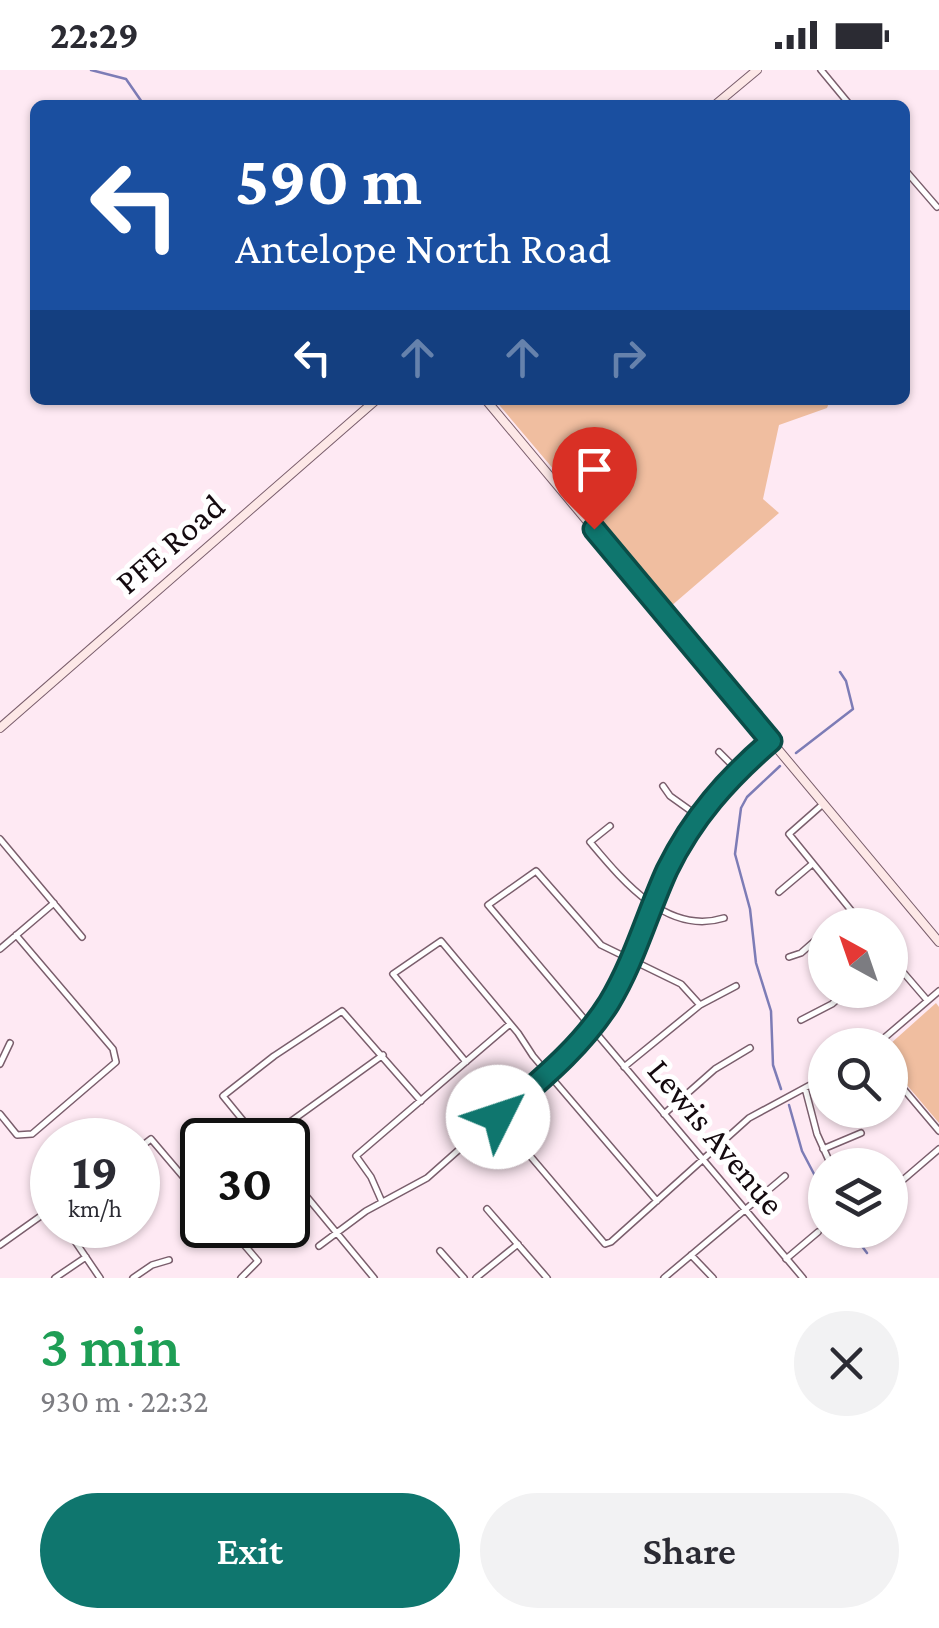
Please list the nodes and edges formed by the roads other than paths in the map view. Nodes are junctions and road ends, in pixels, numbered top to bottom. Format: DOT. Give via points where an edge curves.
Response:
graph roads {
  1 [pos="756,70"];
  2 [pos="820,70"];
  3 [pos="722,100"];
  4 [pos="846,100"];
  5 [pos="910,176"];
  6 [pos="938,208"];
  7 [pos="370,405"];
  8 [pos="490,405"];
  9 [pos="0,728"];
  10 [pos="771,741"];
  11 [pos="719,752"];
  12 [pos="736,770"];
  13 [pos="663,786"];
  14 [pos="823,804"];
  15 [pos="698,816"];
  16 [pos="610,826"];
  17 [pos="0,839"];
  18 [pos="811,864"];
  19 [pos="778,892"];
  20 [pos="54,903"];
  21 [pos="653,905"];
  22 [pos="849,908"];
  23 [pos="724,918"];
  24 [pos="16,935"];
  25 [pos="82,937"];
  26 [pos="939,942"];
  27 [pos="808,946"];
  28 [pos="0,949"];
  29 [pos="790,957"];
  30 [pos="630,960"];
  31 [pos="908,977"];
  32 [pos="736,986"];
  33 [pos="939,991"];
  34 [pos="928,1000"];
  35 [pos="700,1004"];
  36 [pos="824,1008"];
  37 [pos="801,1020"];
  38 [pos="510,1024"];
  39 [pos="591,1028"];
  40 [pos="896,1028"];
  41 [pos="10,1043"];
  42 [pos="750,1048"];
  43 [pos="383,1054"];
  44 [pos="466,1062"];
  45 [pos="0,1064"];
  46 [pos="624,1066"];
  47 [pos="548,1073"];
  48 [pos="808,1086"];
  49 [pos="805,1088"];
  50 [pos="908,1094"];
  51 [pos="422,1100"];
  52 [pos="0,1114"];
  53 [pos="664,1114"];
  54 [pos="498,1117"];
  55 [pos="241,1118"];
  56 [pos="293,1118"];
  57 [pos="939,1131"];
  58 [pos="861,1133"];
  59 [pos="823,1148"];
  60 [pos="825,1148"];
  61 [pos="160,1149"];
  62 [pos="939,1149"];
  63 [pos="702,1158"];
  64 [pos="180,1173"];
  65 [pos="785,1176"];
  66 [pos="908,1176"];
  67 [pos="310,1200"];
  68 [pos="657,1201"];
  69 [pos="382,1202"];
  70 [pos="488,1209"];
  71 [pos="745,1210"];
  72 [pos="30,1224"];
  73 [pos="337,1232"];
  74 [pos="808,1240"];
  75 [pos="518,1244"];
  76 [pos="0,1245"];
  77 [pos="319,1246"];
  78 [pos="80,1248"];
  79 [pos="247,1248"];
  80 [pos="440,1251"];
  81 [pos="692,1254"];
  82 [pos="86,1257"];
  83 [pos="786,1259"];
  84 [pos="170,1260"];
  85 [pos="55,1278"];
  86 [pos="100,1278"];
  87 [pos="133,1278"];
  88 [pos="242,1278"];
  89 [pos="374,1278"];
  90 [pos="464,1278"];
  91 [pos="476,1278"];
  92 [pos="547,1278"];
  93 [pos="664,1278"];
  94 [pos="713,1278"];
  95 [pos="803,1278"];
  1 -- 3 [label="main road"];
  2 -- 4 [label="street"];
  5 -- 6 [label="street"];
  7 -- 9 [label="main road, PFE Road"];
  8 -- 10 [label="main road"];
  10 -- 12 [label="street"];
  10 -- 14 [label="main road"];
  11 -- 12 [label="street"];
  12 -- 15 [label="street"];
  13 -- 15 [label="street"];
  14 -- 18 [label="street" via="789,834"];
  14 -- 26 [label="main road"];
  15 -- 21 [label="street"];
  16 -- 21 [label="street" via="590,842"];
  17 -- 20 [label="street"];
  18 -- 19 [label="street"];
  18 -- 22 [label="street"];
  20 -- 24 [label="street"];
  20 -- 25 [label="street"];
  21 -- 23 [label="street" via="696,922"];
  21 -- 30 [label="street"];
  24 -- 28 [label="street"];
  24 -- 52 [label="street" via="113,1049 116,1062 32,1134 17,1135"];
  27 -- 29 [label="street"];
  30 -- 35 [label="street" via="680,984"];
  30 -- 39 [label="street"];
  30 -- 39 [label="street, Lewis Avenue" via="594,939 536,872 488,905"];
  31 -- 34 [label="street"];
  32 -- 35 [label="street"];
  33 -- 34 [label="street"];
  34 -- 40 [label="street"];
  35 -- 46 [label="street"];
  36 -- 37 [label="street"];
  38 -- 44 [label="street"];
  38 -- 44 [label="street" via="442,941 392,974"];
  38 -- 47 [label="street"];
  39 -- 46 [label="street, Lewis Avenue"];
  39 -- 47 [label="street"];
  41 -- 45 [label="street"];
  42 -- 53 [label="street"];
  43 -- 51 [label="street"];
  43 -- 55 [label="street" via="342,1011 223,1096"];
  43 -- 56 [label="street"];
  44 -- 51 [label="street"];
  46 -- 53 [label="street, Lewis Avenue"];
  47 -- 54 [label="street"];
  47 -- 68 [label="street"];
  48 -- 49 [label="street"];
  49 -- 59 [label="street"];
  49 -- 63 [label="street" via="759,1111"];
  50 -- 57 [label="street"];
  51 -- 69 [label="street" via="356,1156"];
  53 -- 63 [label="street, Lewis Avenue"];
  54 -- 68 [label="street" via="605,1244"];
  54 -- 69 [label="street" via="427,1178"];
  58 -- 60 [label="street"];
  61 -- 64 [label="street"];
  62 -- 66 [label="street"];
  63 -- 68 [label="street"];
  63 -- 71 [label="street, Lewis Avenue"];
  65 -- 71 [label="street"];
  67 -- 73 [label="street"];
  69 -- 73 [label="street"];
  70 -- 75 [label="street"];
  71 -- 81 [label="street"];
  71 -- 83 [label="street, Lewis Avenue"];
  72 -- 76 [label="street"];
  73 -- 77 [label="street"];
  73 -- 89 [label="street"];
  74 -- 83 [label="street"];
  75 -- 91 [label="street"];
  75 -- 92 [label="street"];
  78 -- 82 [label="street"];
  79 -- 88 [label="street" via="258,1261"];
  80 -- 90 [label="street"];
  81 -- 93 [label="street"];
  81 -- 94 [label="street"];
  82 -- 85 [label="street"];
  82 -- 86 [label="street"];
  83 -- 95 [label="street, Lewis Avenue"];
  84 -- 87 [label="street"];
}
